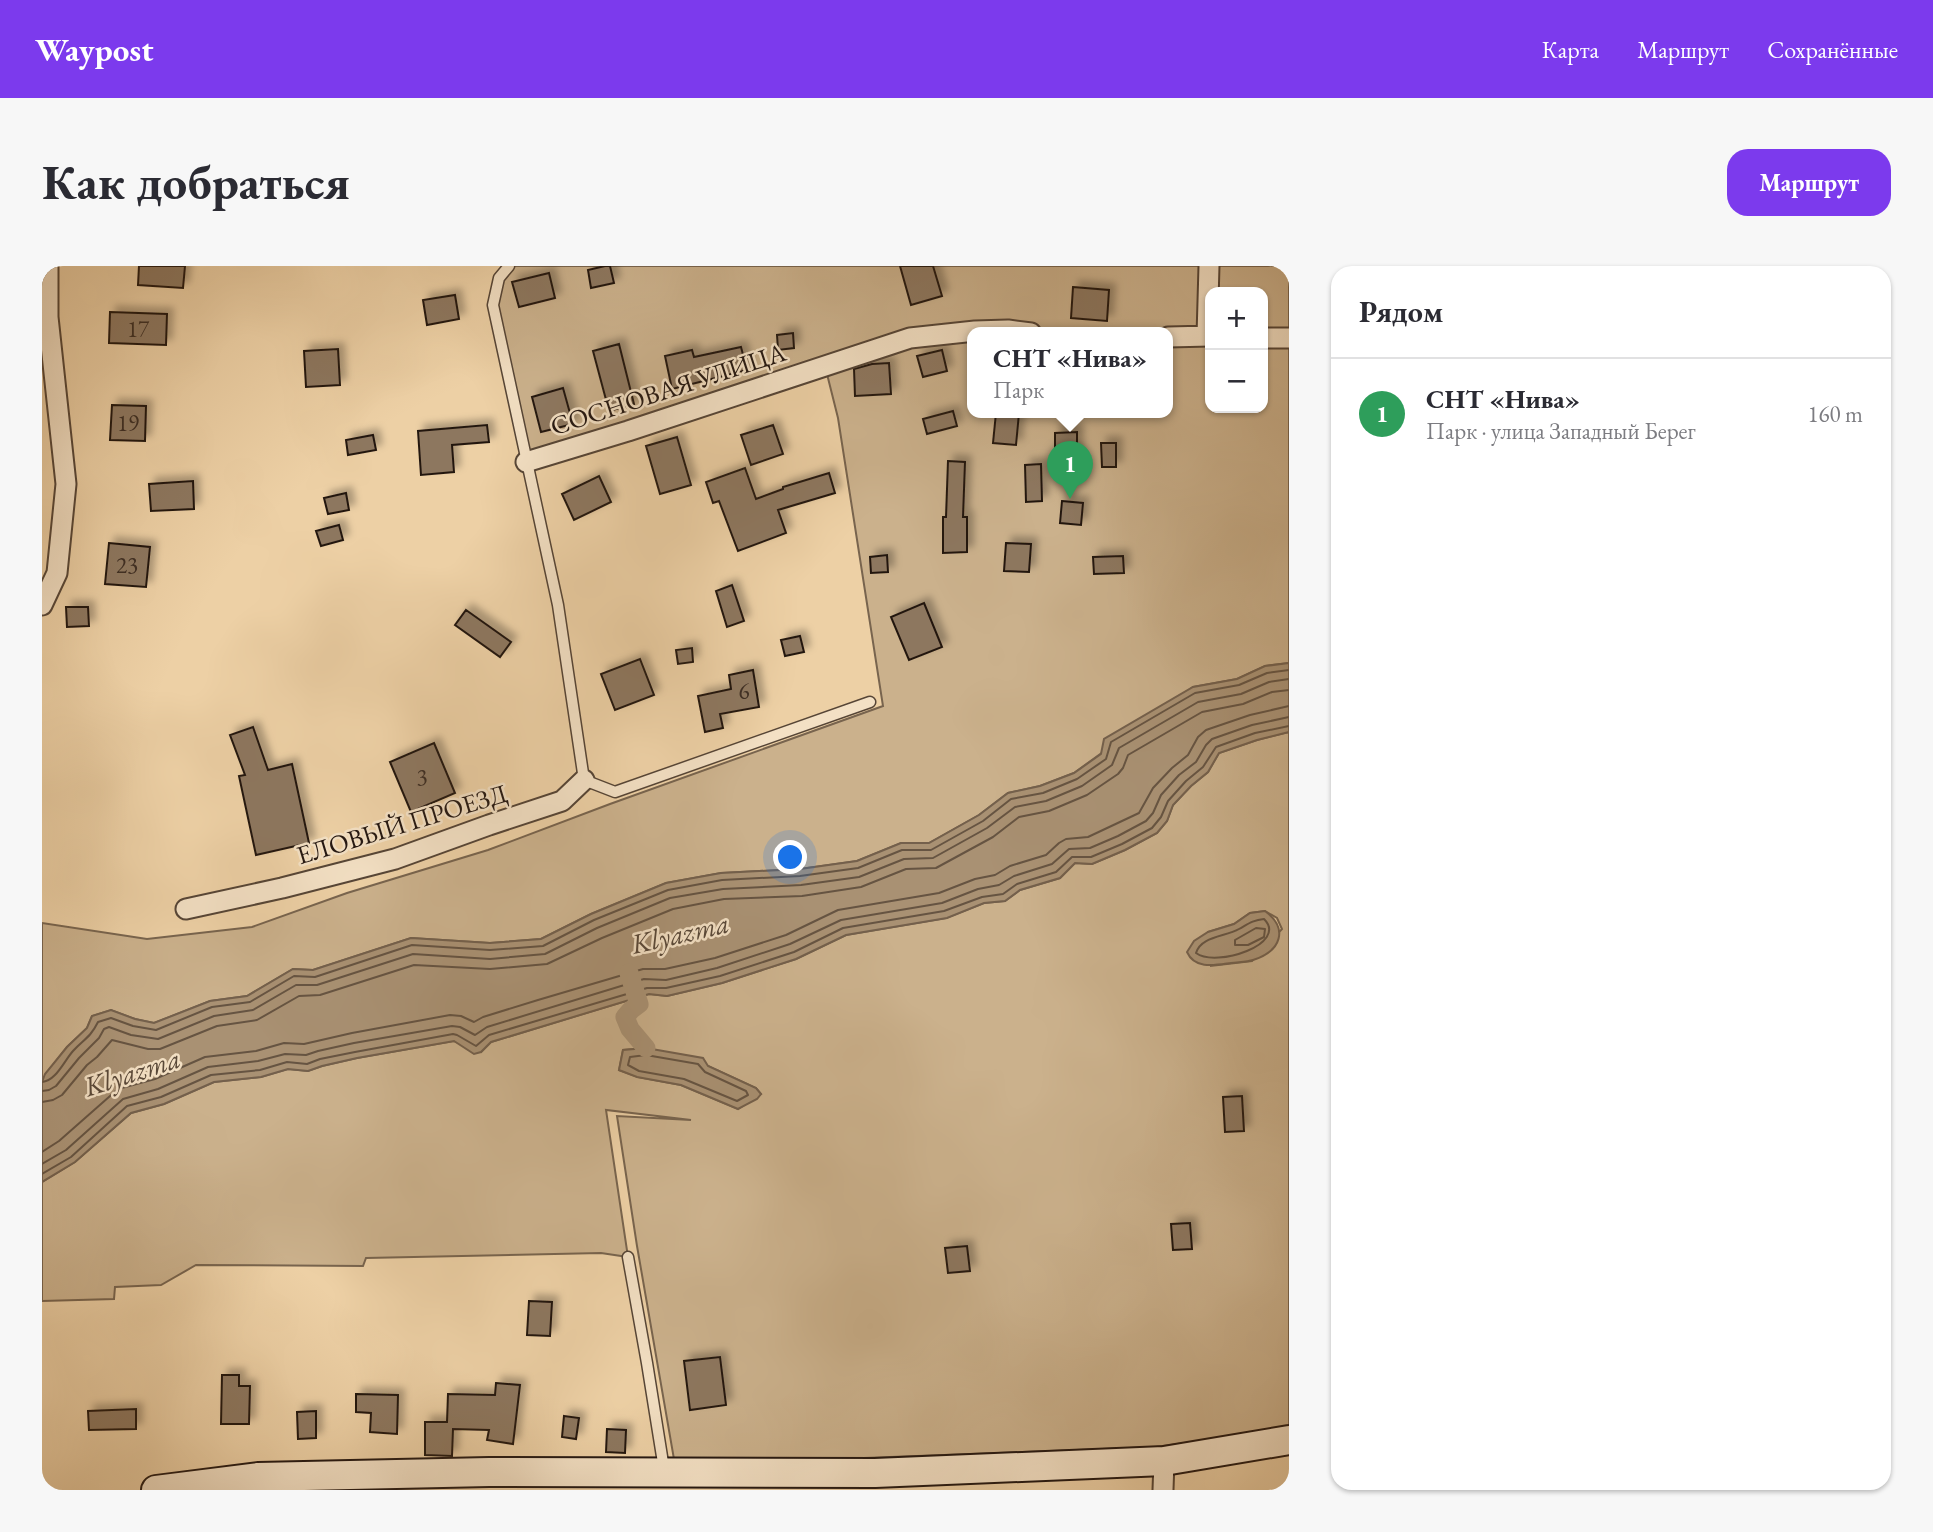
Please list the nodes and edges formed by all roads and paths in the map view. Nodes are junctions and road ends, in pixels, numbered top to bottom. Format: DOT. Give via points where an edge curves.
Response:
graph roads {
  1 [pos="48,266"];
  2 [pos="509,266"];
  3 [pos="1209,266"];
  4 [pos="1209,287"];
  5 [pos="45,317"];
  6 [pos="967,332"];
  7 [pos="1205,336"];
  8 [pos="1173,337"];
  9 [pos="1268,338"];
  10 [pos="1289,338"];
  11 [pos="527,462"];
  12 [pos="42,605"];
  13 [pos="870,702"];
  14 [pos="584,780"];
  15 [pos="186,909"];
  16 [pos="628,1257"];
  17 [pos="1289,1440"];
  18 [pos="1174,1459"];
  19 [pos="664,1473"];
  20 [pos="156,1490"];
  21 [pos="1163,1490"];
  1 -- 5 [label="street"];
  2 -- 11 [label="lane" via="499,278 493,305"];
  3 -- 4 [label="street"];
  5 -- 12 [label="street" via="66,484 57,573"];
  6 -- 11 [label="street, СОСНОВАЯ УЛИЦА" via="910,338"];
  7 -- 8 [label="street"];
  9 -- 10 [label="street"];
  11 -- 14 [label="lane" via="558,605"];
  13 -- 14 [label="lane" via="615,792"];
  14 -- 15 [label="street, ЕЛОВЫЙ ПРОЕЗД" via="562,802 395,859"];
  16 -- 19 [label="lane"];
  17 -- 18 [label="street"];
  18 -- 19 [label="street" via="875,1472"];
  18 -- 21 [label="street"];
  19 -- 20 [label="street" via="258,1477"];
}
